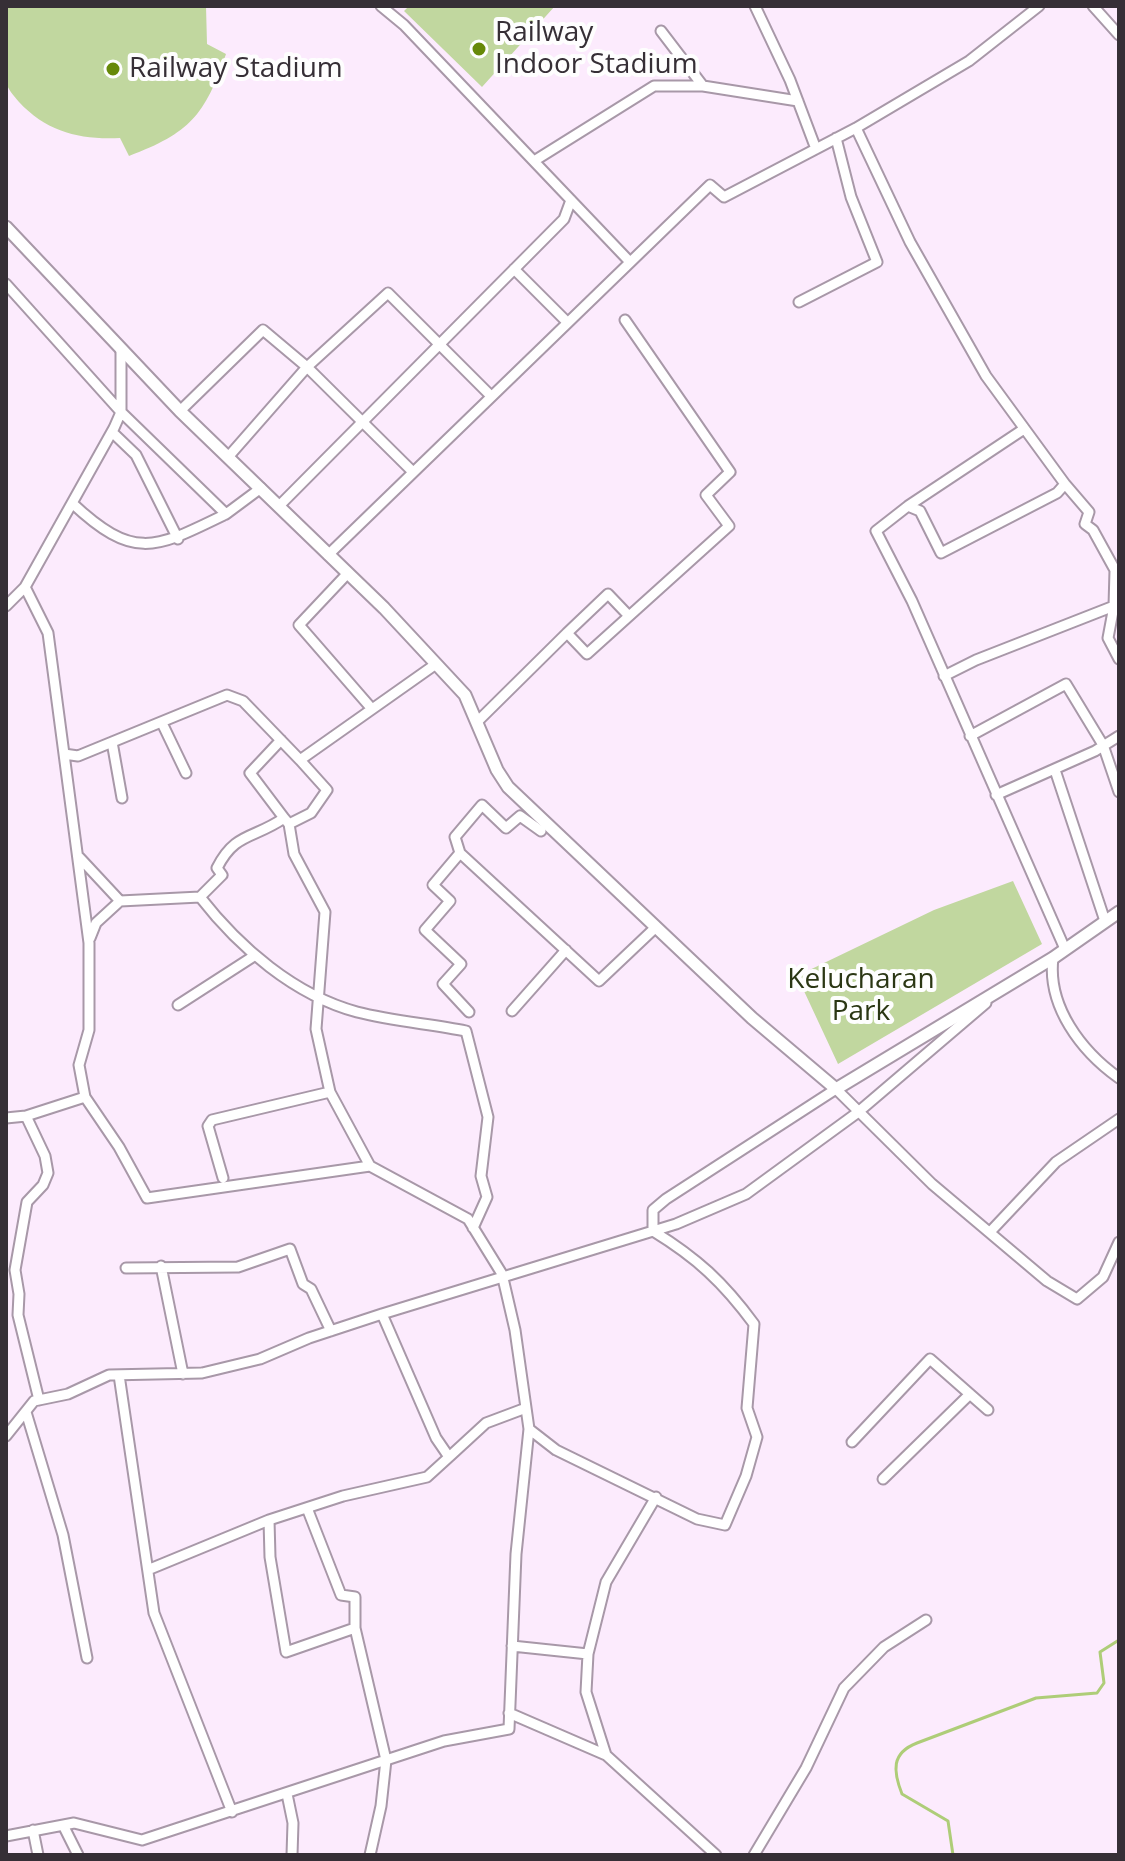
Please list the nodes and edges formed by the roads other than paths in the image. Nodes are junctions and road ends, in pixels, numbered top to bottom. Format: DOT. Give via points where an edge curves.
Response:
graph roads {
  1 [pos="381,6"];
  2 [pos="755,6"];
  3 [pos="1039,6"];
  4 [pos="1093,6"];
  5 [pos="661,31"];
  6 [pos="1119,35"];
  7 [pos="703,86"];
  8 [pos="798,101"];
  9 [pos="856,128"];
  10 [pos="836,138"];
  11 [pos="816,149"];
  12 [pos="534,161"];
  13 [pos="571,200"];
  14 [pos="6,227"];
  15 [pos="630,262"];
  16 [pos="514,269"];
  17 [pos="6,284"];
  18 [pos="799,302"];
  19 [pos="625,320"];
  20 [pos="567,322"];
  21 [pos="440,344"];
  22 [pos="121,349"];
  23 [pos="307,367"];
  24 [pos="491,396"];
  25 [pos="180,411"];
  26 [pos="121,412"];
  27 [pos="361,423"];
  28 [pos="1024,429"];
  29 [pos="112,432"];
  30 [pos="229,456"];
  31 [pos="413,472"];
  32 [pos="1065,484"];
  33 [pos="261,488"];
  34 [pos="72,503"];
  35 [pos="279,506"];
  36 [pos="908,506"];
  37 [pos="226,514"];
  38 [pos="178,539"];
  39 [pos="328,555"];
  40 [pos="348,573"];
  41 [pos="25,587"];
  42 [pos="6,606"];
  43 [pos="1114,606"];
  44 [pos="629,616"];
  45 [pos="567,633"];
  46 [pos="1119,659"];
  47 [pos="436,664"];
  48 [pos="944,676"];
  49 [pos="372,709"];
  50 [pos="478,721"];
  51 [pos="162,723"];
  52 [pos="970,736"];
  53 [pos="1119,736"];
  54 [pos="281,740"];
  55 [pos="112,742"];
  56 [pos="1103,745"];
  57 [pos="64,754"];
  58 [pos="300,760"];
  59 [pos="1055,770"];
  60 [pos="186,773"];
  61 [pos="1119,792"];
  62 [pos="996,795"];
  63 [pos="122,798"];
  64 [pos="286,821"];
  65 [pos="541,831"];
  66 [pos="460,853"];
  67 [pos="78,856"];
  68 [pos="200,897"];
  69 [pos="120,901"];
  70 [pos="1119,912"];
  71 [pos="1105,921"];
  72 [pos="655,928"];
  73 [pos="89,940"];
  74 [pos="1065,949"];
  75 [pos="566,950"];
  76 [pos="254,956"];
  77 [pos="1053,958"];
  78 [pos="1003,988"];
  79 [pos="318,997"];
  80 [pos="178,1005"];
  81 [pos="512,1011"];
  82 [pos="469,1012"];
  83 [pos="1119,1078"];
  84 [pos="836,1089"];
  85 [pos="330,1092"];
  86 [pos="85,1097"];
  87 [pos="857,1113"];
  88 [pos="26,1116"];
  89 [pos="6,1118"];
  90 [pos="1119,1119"];
  91 [pos="370,1166"];
  92 [pos="223,1178"];
  93 [pos="473,1228"];
  94 [pos="653,1231"];
  95 [pos="990,1232"];
  96 [pos="1119,1242"];
  97 [pos="161,1266"];
  98 [pos="126,1268"];
  99 [pos="502,1274"];
  100 [pos="382,1314"];
  101 [pos="331,1331"];
  102 [pos="183,1374"];
  103 [pos="119,1375"];
  104 [pos="970,1394"];
  105 [pos="39,1400"];
  106 [pos="526,1408"];
  107 [pos="988,1410"];
  108 [pos="26,1412"];
  109 [pos="529,1429"];
  110 [pos="6,1436"];
  111 [pos="852,1442"];
  112 [pos="449,1457"];
  113 [pos="883,1479"];
  114 [pos="656,1497"];
  115 [pos="307,1508"];
  116 [pos="269,1520"];
  117 [pos="150,1569"];
  118 [pos="926,1620"];
  119 [pos="355,1628"];
  120 [pos="512,1646"];
  121 [pos="588,1654"];
  122 [pos="87,1658"];
  123 [pos="509,1713"];
  124 [pos="606,1755"];
  125 [pos="386,1760"];
  126 [pos="287,1794"];
  127 [pos="232,1812"];
  128 [pos="63,1825"];
  129 [pos="33,1830"];
  130 [pos="6,1836"];
  131 [pos="38,1855"];
  132 [pos="78,1855"];
  133 [pos="292,1855"];
  134 [pos="370,1855"];
  135 [pos="716,1855"];
  136 [pos="754,1855"];
  1 -- 12 [label="street"];
  2 -- 8 [label="street"];
  3 -- 9 [label="street" via="969,61"];
  4 -- 6 [label="street"];
  5 -- 7 [label="street"];
  7 -- 8 [label="street"];
  7 -- 12 [label="street" via="654,86"];
  8 -- 11 [label="street"];
  9 -- 10 [label="street"];
  9 -- 28 [label="street" via="925,269 986,376"];
  10 -- 11 [label="street"];
  10 -- 18 [label="street" via="851,197 877,262"];
  11 -- 15 [label="street" via="724,197 710,185"];
  12 -- 13 [label="street"];
  13 -- 15 [label="street"];
  13 -- 16 [label="street" via="564,219"];
  14 -- 22 [label="street"];
  15 -- 20 [label="street"];
  16 -- 20 [label="street"];
  16 -- 21 [label="street"];
  17 -- 26 [label="street"];
  19 -- 44 [label="street" via="730,472 706,495 729,526"];
  20 -- 24 [label="street"];
  21 -- 23 [label="street" via="388,293"];
  21 -- 24 [label="street"];
  21 -- 27 [label="street"];
  22 -- 25 [label="street"];
  22 -- 26 [label="street"];
  23 -- 25 [label="street" via="263,330"];
  23 -- 27 [label="street"];
  23 -- 30 [label="street"];
  24 -- 31 [label="street"];
  25 -- 30 [label="street"];
  26 -- 29 [label="street"];
  26 -- 37 [label="street"];
  27 -- 31 [label="street"];
  27 -- 35 [label="street"];
  28 -- 32 [label="street"];
  28 -- 36 [label="street"];
  29 -- 34 [label="street"];
  29 -- 38 [label="street" via="136,455"];
  30 -- 33 [label="street"];
  31 -- 39 [label="street"];
  32 -- 36 [label="street" via="941,553 920,511"];
  32 -- 43 [label="street" via="1089,512 1085,524 1115,570"];
  33 -- 35 [label="street"];
  33 -- 37 [label="street"];
  34 -- 38 [label="street" via="110,535 142,545"];
  34 -- 41 [label="street"];
  35 -- 39 [label="street"];
  36 -- 48 [label="street" via="876,531"];
  37 -- 38 [label="street"];
  39 -- 40 [label="street"];
  40 -- 47 [label="street"];
  40 -- 49 [label="street" via="299,625"];
  41 -- 42 [label="street"];
  41 -- 57 [label="street" via="48,633"];
  43 -- 46 [label="street" via="1108,638"];
  43 -- 48 [label="street"];
  44 -- 45 [label="street" via="587,654"];
  44 -- 45 [label="street" via="608,594"];
  45 -- 50 [label="street"];
  47 -- 49 [label="street"];
  47 -- 50 [label="street" via="465,695"];
  48 -- 52 [label="street"];
  49 -- 58 [label="street"];
  50 -- 72 [label="street" via="508,787"];
  51 -- 54 [label="street" via="227,695 243,701"];
  51 -- 55 [label="street"];
  51 -- 60 [label="street"];
  52 -- 56 [label="street" via="1066,684"];
  52 -- 62 [label="street"];
  53 -- 56 [label="street"];
  54 -- 58 [label="street"];
  54 -- 64 [label="street" via="250,773"];
  55 -- 57 [label="street" via="78,756"];
  55 -- 63 [label="street"];
  56 -- 59 [label="street"];
  56 -- 61 [label="street"];
  57 -- 67 [label="street"];
  58 -- 64 [label="street" via="327,790 311,813"];
  59 -- 62 [label="street"];
  59 -- 71 [label="street"];
  62 -- 74 [label="street"];
  64 -- 68 [label="street" via="227,847 217,868 222,875"];
  64 -- 79 [label="street" via="294,854 325,912"];
  65 -- 66 [label="street" via="520,816 506,828 482,805 455,837"];
  66 -- 75 [label="street"];
  66 -- 82 [label="street" via="433,885 450,901 425,930 461,964 443,984"];
  67 -- 69 [label="street"];
  67 -- 73 [label="street"];
  68 -- 69 [label="street"];
  68 -- 76 [label="street"];
  69 -- 73 [label="street" via="96,923"];
  70 -- 71 [label="street"];
  71 -- 74 [label="street"];
  72 -- 75 [label="street" via="599,981"];
  72 -- 84 [label="street"];
  73 -- 86 [label="street" via="89,1030 79,1065"];
  74 -- 77 [label="street"];
  75 -- 81 [label="street"];
  76 -- 79 [label="street"];
  76 -- 80 [label="street"];
  77 -- 78 [label="street"];
  77 -- 83 [label="street" via="1057,1007"];
  78 -- 84 [label="street"];
  78 -- 87 [label="street"];
  79 -- 85 [label="street" via="316,1029"];
  79 -- 93 [label="street" via="357,1012 466,1031 488,1117 481,1176 487,1197"];
  84 -- 87 [label="street"];
  84 -- 94 [label="street" via="666,1199 653,1210"];
  85 -- 91 [label="street"];
  85 -- 92 [label="street" via="212,1120 208,1126"];
  86 -- 88 [label="street"];
  86 -- 91 [label="street" via="147,1198"];
  87 -- 94 [label="street" via="746,1194"];
  87 -- 95 [label="street"];
  88 -- 89 [label="street"];
  88 -- 105 [label="street" via="48,1173 27,1202 15,1270 18,1315"];
  90 -- 95 [label="street" via="1056,1162"];
  91 -- 93 [label="street" via="468,1219"];
  93 -- 99 [label="street"];
  94 -- 99 [label="street"];
  94 -- 114 [label="street" via="724,1283 754,1324 747,1408 757,1437 725,1525 697,1519"];
  95 -- 96 [label="street" via="1047,1281 1077,1299 1103,1277"];
  97 -- 98 [label="street"];
  97 -- 101 [label="street" via="238,1267 290,1249 303,1284 311,1289"];
  97 -- 102 [label="street"];
  99 -- 100 [label="street"];
  99 -- 106 [label="street"];
  100 -- 101 [label="street"];
  100 -- 112 [label="street"];
  101 -- 102 [label="street" via="260,1359"];
  102 -- 103 [label="street"];
  103 -- 105 [label="street"];
  103 -- 117 [label="street" via="139,1528"];
  104 -- 107 [label="street"];
  104 -- 111 [label="street" via="930,1359"];
  104 -- 113 [label="street"];
  105 -- 108 [label="street"];
  106 -- 109 [label="street"];
  106 -- 112 [label="street" via="486,1423"];
  108 -- 110 [label="street"];
  108 -- 122 [label="street" via="63,1535"];
  109 -- 114 [label="street" via="556,1450"];
  109 -- 120 [label="street"];
  112 -- 115 [label="street" via="427,1477"];
  114 -- 121 [label="street" via="606,1582"];
  115 -- 116 [label="street"];
  115 -- 119 [label="street" via="341,1595 355,1597"];
  116 -- 117 [label="street"];
  116 -- 119 [label="street" via="286,1652"];
  117 -- 127 [label="street" via="154,1613"];
  118 -- 136 [label="street" via="884,1647 844,1688 806,1768"];
  119 -- 125 [label="street"];
  120 -- 121 [label="street"];
  120 -- 123 [label="street"];
  121 -- 124 [label="street" via="586,1692"];
  123 -- 124 [label="street"];
  123 -- 125 [label="street" via="509,1729 444,1741"];
  124 -- 135 [label="street"];
  125 -- 126 [label="street"];
  125 -- 134 [label="street"];
  126 -- 127 [label="street"];
  126 -- 133 [label="street"];
  127 -- 128 [label="street" via="142,1840 74,1823"];
  128 -- 129 [label="street"];
  128 -- 132 [label="street"];
  129 -- 130 [label="street"];
  129 -- 131 [label="street"];
}
